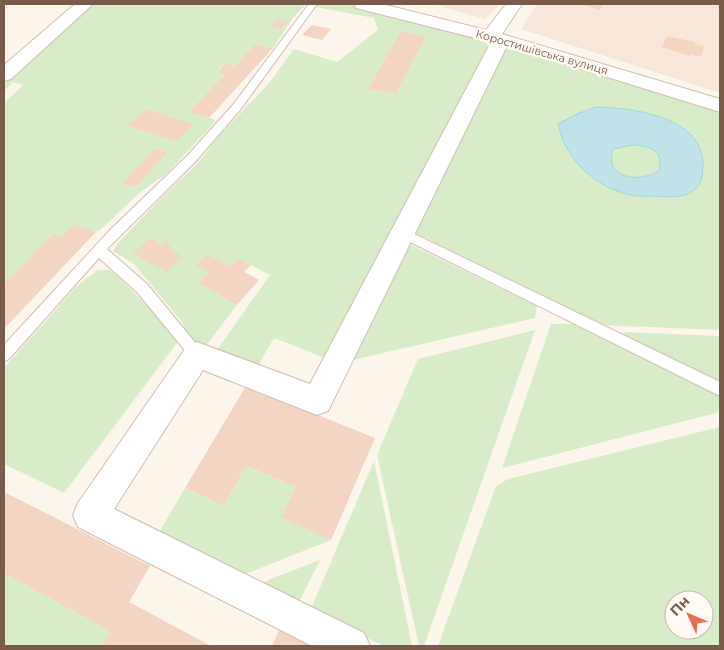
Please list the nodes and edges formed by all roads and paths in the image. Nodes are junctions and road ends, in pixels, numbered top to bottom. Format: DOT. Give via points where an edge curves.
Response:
graph roads {
  1 [pos="84,4"];
  2 [pos="313,4"];
  3 [pos="362,4"];
  4 [pos="514,4"];
  5 [pos="497,37"];
  6 [pos="4,75"];
  7 [pos="720,106"];
  8 [pos="402,233"];
  9 [pos="99,250"];
  10 [pos="4,355"];
  11 [pos="197,355"];
  12 [pos="720,389"];
  13 [pos="351,646"];
  1 -- 6 [label="street"];
  2 -- 9 [label="lane" via="236,108 191,159"];
  3 -- 5 [label="street, Коростишівська вулиця"];
  4 -- 5 [label="street"];
  5 -- 7 [label="street, Коростишівська вулиця"];
  5 -- 8 [label="street"];
  8 -- 11 [label="street" via="317,401"];
  8 -- 12 [label="lane"];
  9 -- 10 [label="lane"];
  9 -- 11 [label="lane" via="142,288"];
  11 -- 13 [label="street" via="90,515"];
}
